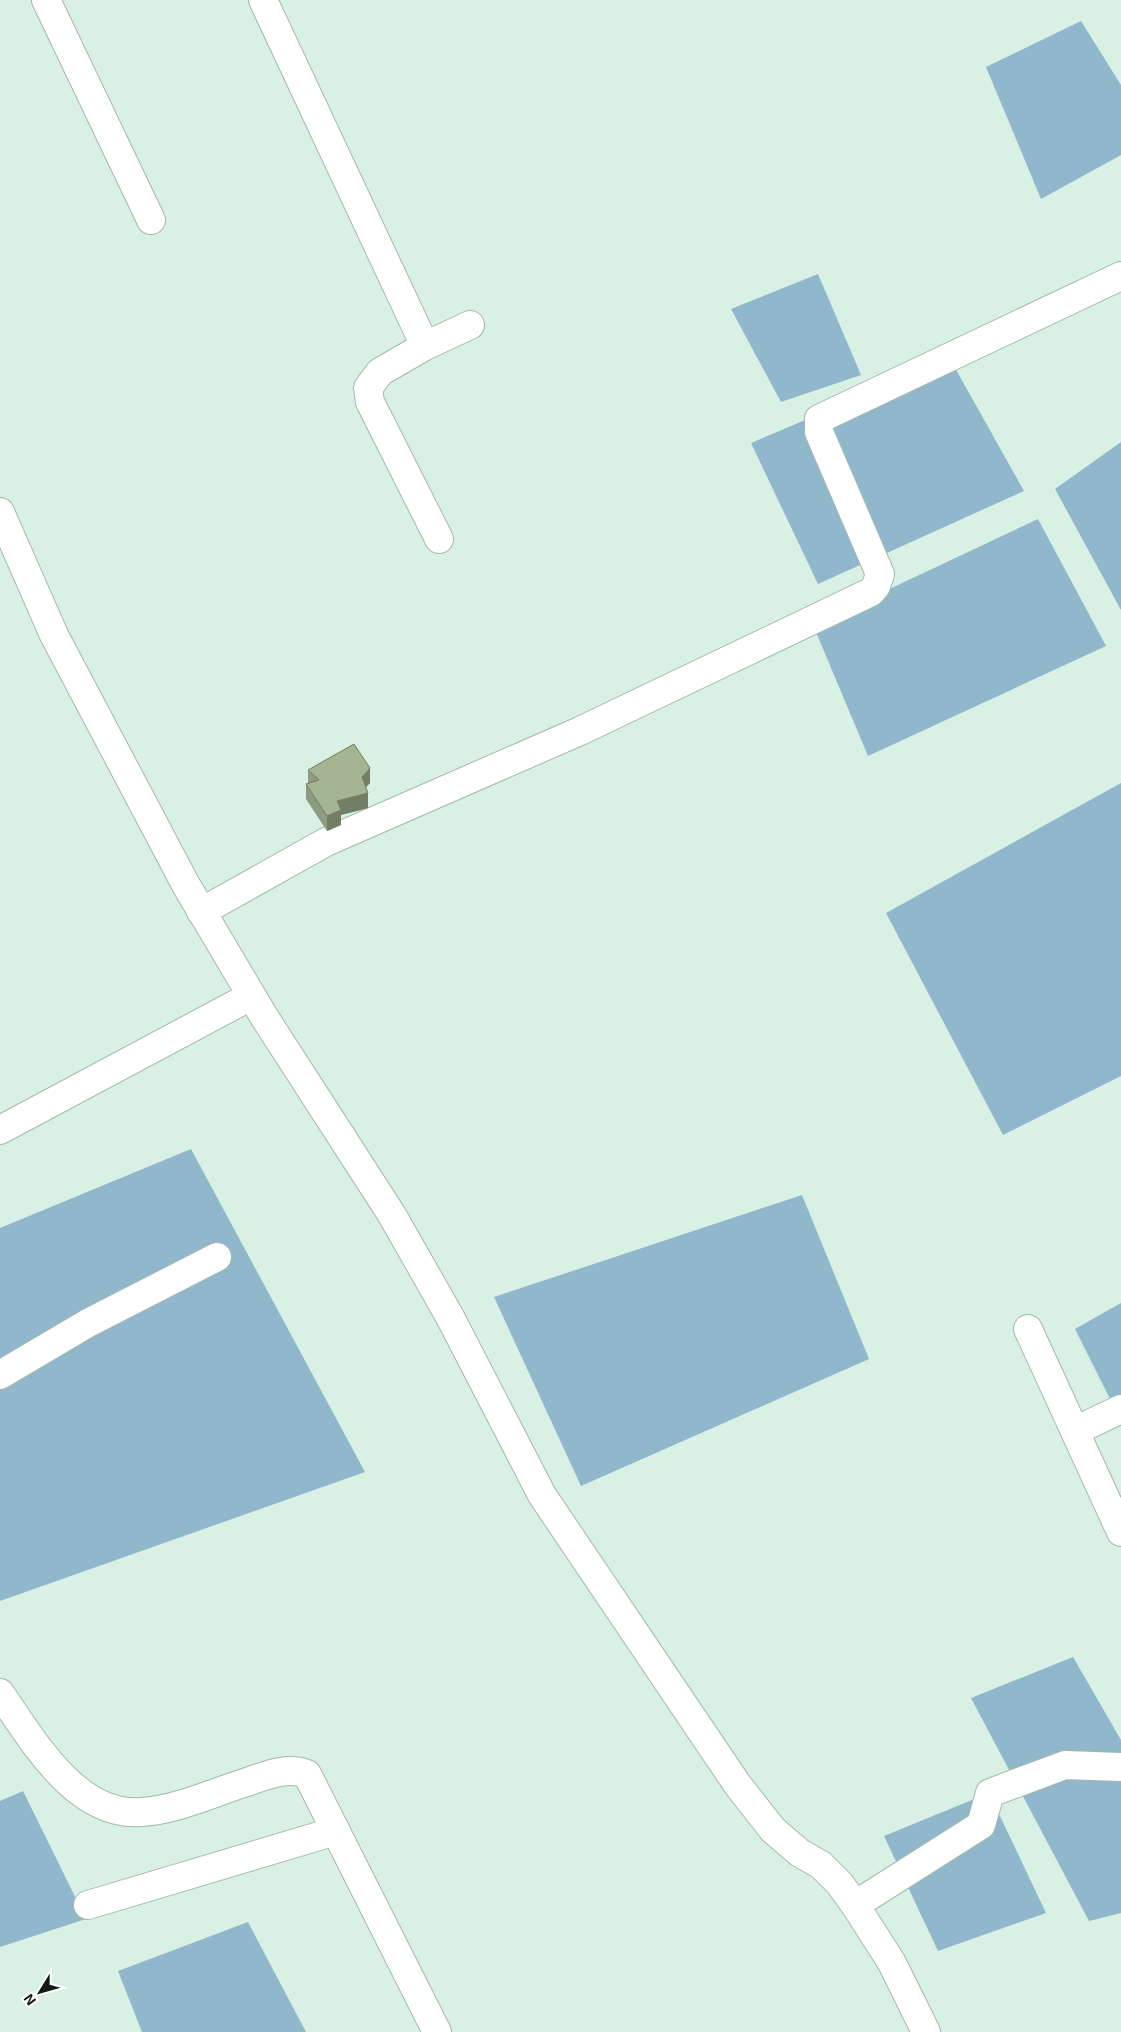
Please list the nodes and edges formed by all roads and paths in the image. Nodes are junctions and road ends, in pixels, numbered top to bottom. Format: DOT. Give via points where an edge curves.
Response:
graph roads {
  1 [pos="46,0"];
  2 [pos="263,0"];
  3 [pos="151,220"];
  4 [pos="1121,276"];
  5 [pos="470,325"];
  6 [pos="425,346"];
  7 [pos="0,512"];
  8 [pos="439,539"];
  9 [pos="201,912"];
  10 [pos="251,996"];
  11 [pos="0,1130"];
  12 [pos="217,1257"];
  13 [pos="1028,1329"];
  14 [pos="0,1375"];
  15 [pos="1121,1409"];
  16 [pos="1075,1431"];
  17 [pos="1121,1532"];
  18 [pos="0,1693"];
  19 [pos="1121,1767"];
  20 [pos="336,1831"];
  21 [pos="88,1905"];
  22 [pos="855,1905"];
  23 [pos="437,2032"];
  24 [pos="926,2032"];
  1 -- 3 [label="street"];
  2 -- 6 [label="street"];
  4 -- 9 [label="street" via="819,419 819,432 880,574 870,592 580,731 326,842"];
  5 -- 6 [label="street"];
  6 -- 8 [label="street" via="380,372 368,388 370,402"];
  7 -- 9 [label="street" via="54,636"];
  9 -- 10 [label="street"];
  10 -- 11 [label="street"];
  10 -- 22 [label="street" via="392,1215 450,1317 542,1494 621,1615 737,1784 773,1830 800,1853 821,1865"];
  12 -- 14 [label="street" via="88,1324"];
  13 -- 16 [label="street"];
  15 -- 16 [label="street"];
  16 -- 17 [label="street"];
  18 -- 20 [label="street" via="67,1783 110,1810 141,1812 178,1804 271,1774 296,1770 307,1774"];
  19 -- 22 [label="street" via="1065,1765 990,1793 981,1825"];
  20 -- 21 [label="street"];
  20 -- 23 [label="street"];
  22 -- 24 [label="street" via="892,1963"];
}
